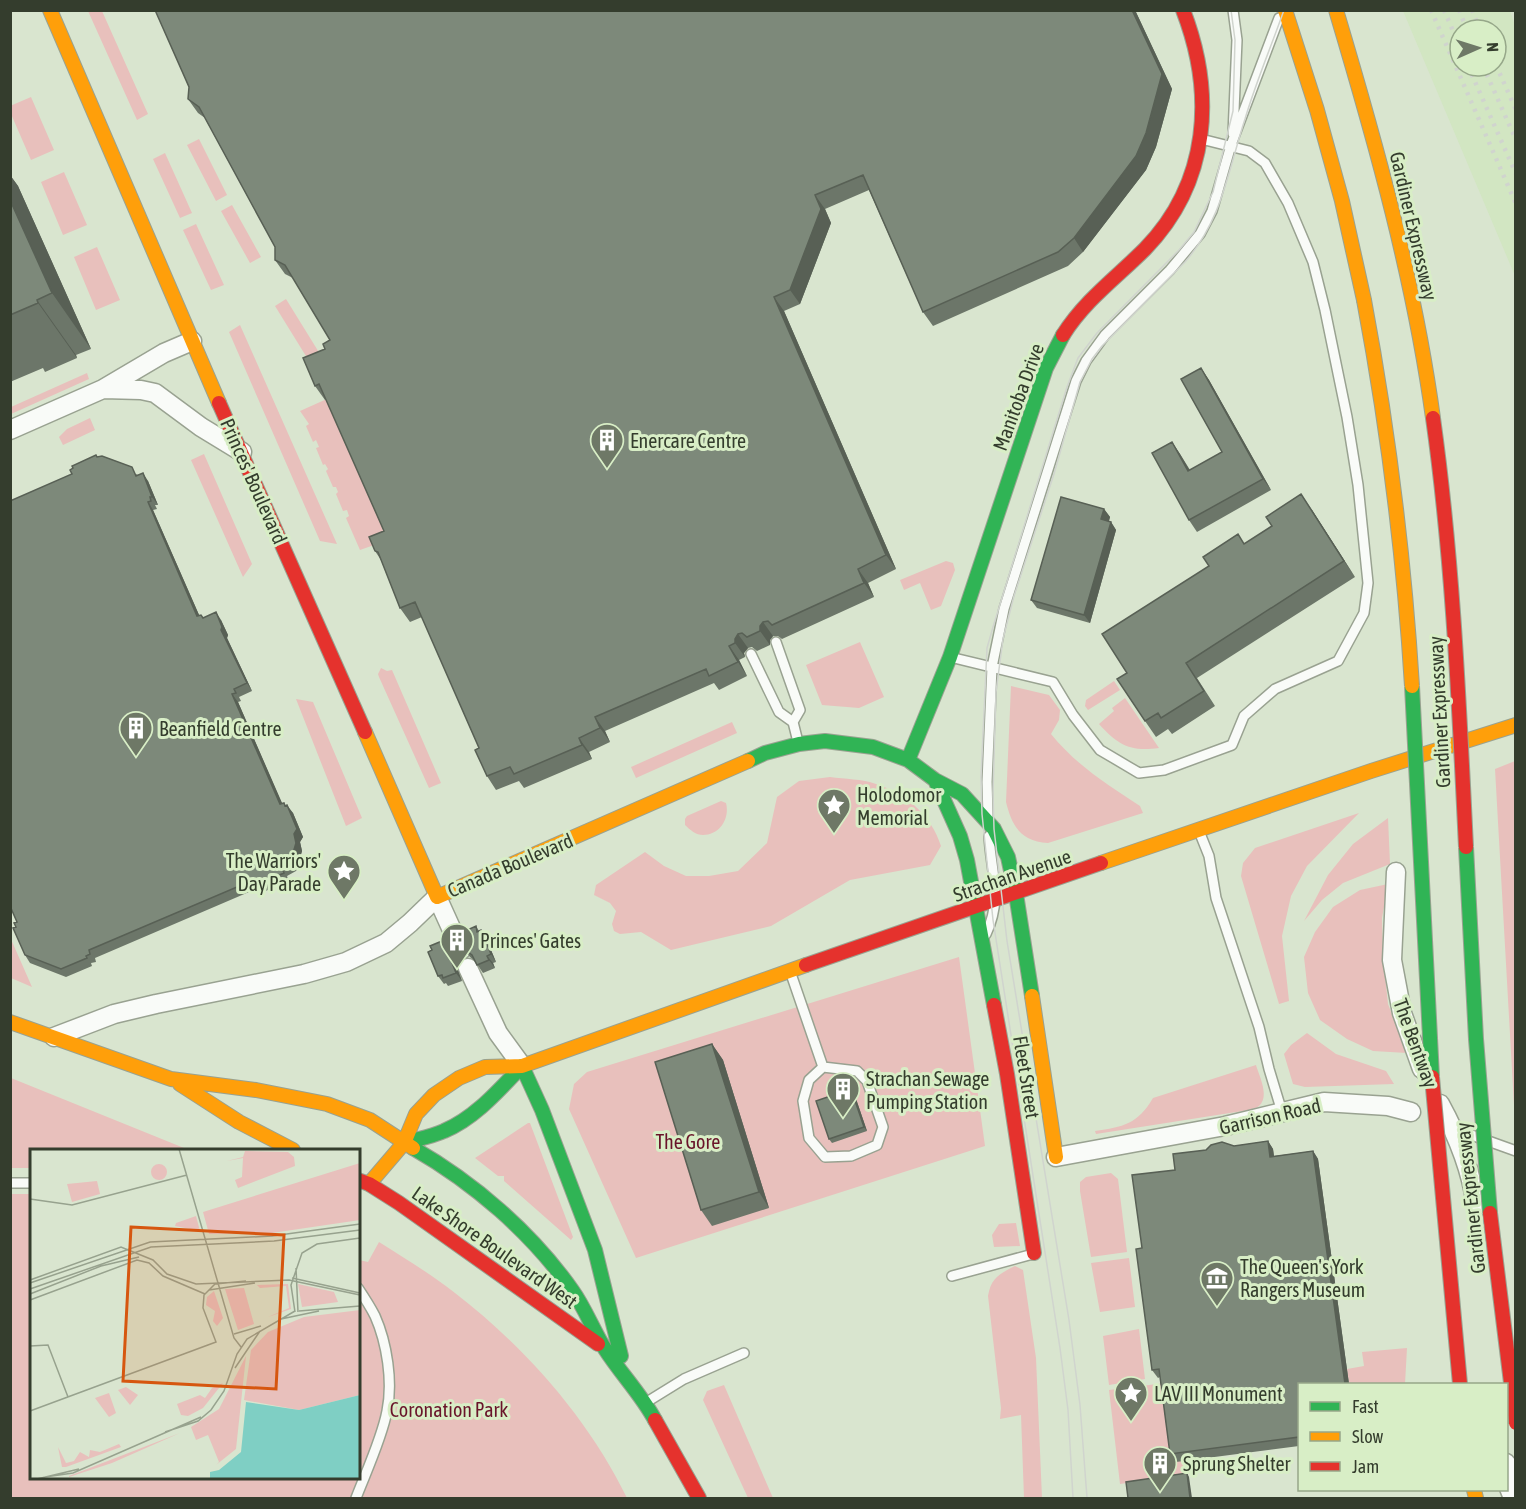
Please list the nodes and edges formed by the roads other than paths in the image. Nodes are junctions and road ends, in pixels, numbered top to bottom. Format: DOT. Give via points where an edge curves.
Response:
graph roads {
  1 [pos="50,10"];
  2 [pos="1183,10"];
  3 [pos="1233,10"];
  4 [pos="1283,10"];
  5 [pos="1335,10"];
  6 [pos="1200,139"];
  7 [pos="1232,145"];
  8 [pos="192,341"];
  9 [pos="103,389"];
  10 [pos="10,430"];
  11 [pos="242,453"];
  12 [pos="776,642"];
  13 [pos="751,654"];
  14 [pos="950,657"];
  15 [pos="992,667"];
  16 [pos="793,722"];
  17 [pos="1515,725"];
  18 [pos="799,744"];
  19 [pos="908,760"];
  20 [pos="935,780"];
  21 [pos="988,823"];
  22 [pos="1199,831"];
  23 [pos="1396,872"];
  24 [pos="1016,894"];
  25 [pos="437,897"];
  26 [pos="996,900"];
  27 [pos="975,908"];
  28 [pos="457,942"];
  29 [pos="984,948"];
  30 [pos="468,968"];
  31 [pos="790,970"];
  32 [pos="10,1022"];
  33 [pos="53,1038"];
  34 [pos="522,1066"];
  35 [pos="823,1067"];
  36 [pos="171,1079"];
  37 [pos="1282,1112"];
  38 [pos="1418,1115"];
  39 [pos="1453,1128"];
  40 [pos="1427,1129"];
  41 [pos="404,1143"];
  42 [pos="291,1149"];
  43 [pos="1515,1151"];
  44 [pos="1056,1157"];
  45 [pos="10,1183"];
  46 [pos="30,1183"];
  47 [pos="364,1185"];
  48 [pos="1034,1253"];
  49 [pos="952,1276"];
  50 [pos="360,1291"];
  51 [pos="606,1350"];
  52 [pos="744,1353"];
  53 [pos="625,1375"];
  54 [pos="1458,1383"];
  55 [pos="1458,1383"];
  56 [pos="1497,1383"];
  57 [pos="646,1403"];
  58 [pos="1515,1423"];
  59 [pos="686,1477"];
  60 [pos="1508,1480"];
  61 [pos="356,1498"];
  62 [pos="690,1498"];
  63 [pos="699,1498"];
  64 [pos="1514,1498"];
  1 -- 8 [label="main road, Princes' Boulevard"];
  2 -- 6 [label="main road, Manitoba Drive" via="1203,75"];
  3 -- 7 [label="lane" via="1237,40"];
  4 -- 7 [label="lane"];
  4 -- 54 [label="main road, Gardiner Expressway, bridge" via="1342,201 1392,453 1407,592 1436,1121"];
  5 -- 58 [label="main road, Gardiner Expressway, bridge" via="1387,189 1431,399 1452,587 1482,1125"];
  6 -- 7 [label="lane"];
  6 -- 14 [label="main road, Manitoba Drive" via="1184,196 1163,228 1084,306 1061,336 1046,368"];
  7 -- 15 [label="lane" via="1212,211 1200,234 1105,335 1076,381 1004,609"];
  7 -- 15 [label="lane" via="1265,163 1288,203 1312,262 1325,310 1358,485 1368,583 1364,613 1338,661 1275,689 1244,716 1232,744 1164,770 1139,772 1100,750 1053,682"];
  8 -- 9 [label="street"];
  8 -- 11 [label="main road, Princes' Boulevard"];
  9 -- 10 [label="street"];
  9 -- 11 [label="street" via="155,393"];
  11 -- 25 [label="main road, Princes' Boulevard"];
  12 -- 16 [label="lane" via="800,710"];
  13 -- 16 [label="lane" via="779,712"];
  14 -- 15 [label="lane"];
  14 -- 19 [label="main road, Manitoba Drive"];
  15 -- 21 [label="lane"];
  16 -- 18 [label="lane"];
  17 -- 22 [label="main road, Strachan Avenue"];
  18 -- 19 [label="main road, Canada Boulevard" via="848,743"];
  18 -- 25 [label="main road, Canada Boulevard" via="757,757"];
  19 -- 20 [label="main road"];
  20 -- 21 [label="main road" via="962,794"];
  20 -- 27 [label="main road" via="960,836"];
  21 -- 24 [label="main road" via="1008,857"];
  21 -- 26 [label="lane"];
  22 -- 24 [label="main road, Strachan Avenue"];
  22 -- 37 [label="lane"];
  23 -- 39 [label="street, The Bentway" via="1392,960 1401,1013 1424,1076"];
  24 -- 26 [label="main road, Strachan Avenue"];
  24 -- 44 [label="main road, Fleet Street"];
  25 -- 28 [label="street, Princes' Boulevard"];
  25 -- 33 [label="street, Canada Boulevard" via="386,943 346,962 114,1014"];
  26 -- 27 [label="main road, Strachan Avenue"];
  26 -- 29 [label="lane"];
  27 -- 29 [label="main road, Fleet Street"];
  27 -- 31 [label="main road, Strachan Avenue"];
  29 -- 48 [label="main road, Fleet Street"];
  30 -- 34 [label="street" via="498,1034"];
  31 -- 34 [label="main road, Strachan Avenue"];
  31 -- 35 [label="lane"];
  32 -- 33 [label="main road, Lake Shore Boulevard West"];
  33 -- 36 [label="main road, Lake Shore Boulevard West"];
  34 -- 41 [label="main road, Strachan Avenue" via="484,1106 462,1121"];
  34 -- 41 [label="main road, Strachan Avenue" via="484,1066 459,1078 434,1095 416,1114"];
  34 -- 53 [label="main road" via="595,1250"];
  35 -- 35 [label="lane" via="857,1071 867,1081 883,1127 877,1145 852,1156 825,1157 809,1138 803,1101 809,1080"];
  36 -- 41 [label="main road, Lake Shore Boulevard West" via="327,1104 370,1120"];
  36 -- 42 [label="main road, Lake Shore Boulevard West"];
  37 -- 38 [label="street, Garrison Road" via="1324,1102 1347,1102 1388,1106"];
  37 -- 44 [label="street, Garrison Road"];
  38 -- 39 [label="lane, Garrison Road"];
  39 -- 43 [label="lane, Garrison Road"];
  39 -- 56 [label="street, The Bentway" via="1474,1190"];
  40 -- 55 [label="lane"];
  41 -- 47 [label="main road, Strachan Avenue"];
  41 -- 51 [label="main road, Lake Shore Boulevard West" via="481,1194 529,1239 572,1290"];
  45 -- 46 [label="lane"];
  47 -- 51 [label="main road, Lake Shore Boulevard West" via="437,1229"];
  48 -- 49 [label="lane"];
  50 -- 61 [label="lane" via="379,1327 389,1389 386,1418"];
  51 -- 53 [label="main road, Lake Shore Boulevard West"];
  52 -- 57 [label="lane" via="684,1380"];
  53 -- 57 [label="main road, Lake Shore Boulevard West"];
  57 -- 59 [label="main road, Lake Shore Boulevard West"];
  59 -- 62 [label="main road, Lake Shore Boulevard West"];
  59 -- 63 [label="main road, Lake Shore Boulevard West"];
  60 -- 64 [label="street"];
}
